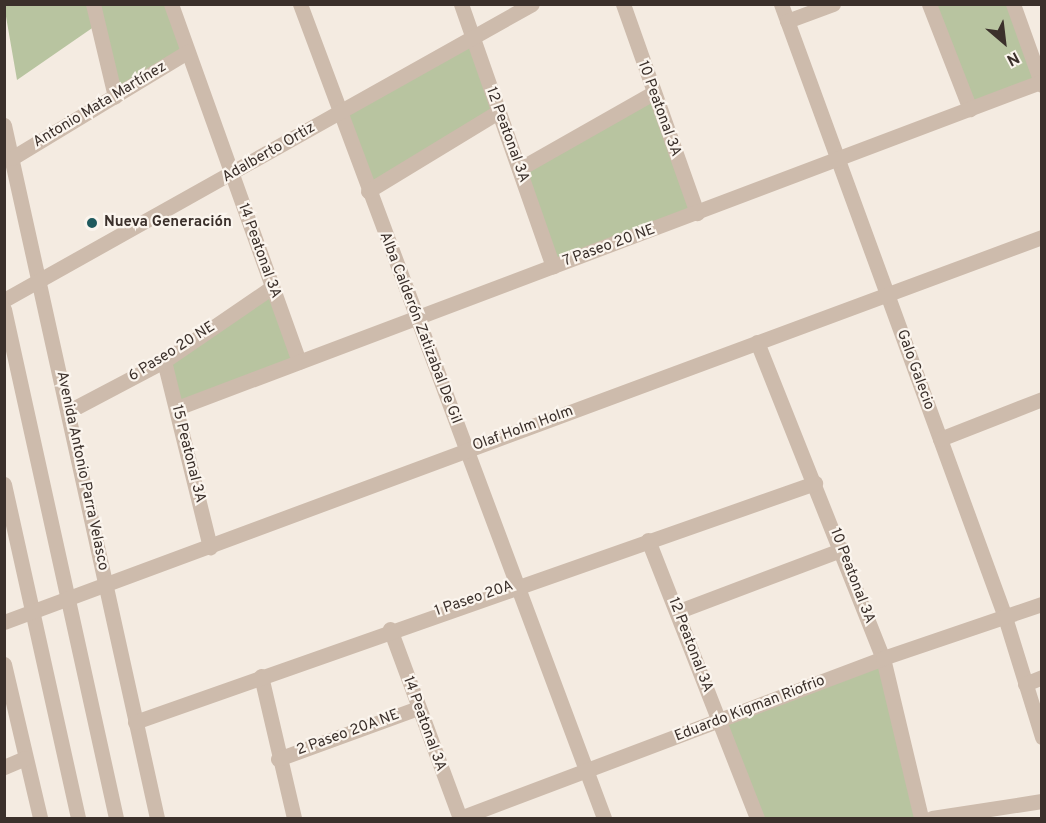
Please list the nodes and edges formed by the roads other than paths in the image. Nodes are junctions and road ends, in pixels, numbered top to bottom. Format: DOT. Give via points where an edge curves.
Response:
graph roads {
  1 [pos="93,4"];
  2 [pos="171,4"];
  3 [pos="300,4"];
  4 [pos="461,4"];
  5 [pos="532,4"];
  6 [pos="623,4"];
  7 [pos="781,4"];
  8 [pos="833,4"];
  9 [pos="929,4"];
  10 [pos="1013,4"];
  11 [pos="787,21"];
  12 [pos="473,38"];
  13 [pos="187,52"];
  14 [pos="1041,83"];
  15 [pos="653,93"];
  16 [pos="115,96"];
  17 [pos="970,109"];
  18 [pos="498,112"];
  19 [pos="339,113"];
  20 [pos="4,125"];
  21 [pos="12,158"];
  22 [pos="838,158"];
  23 [pos="519,169"];
  24 [pos="231,175"];
  25 [pos="368,191"];
  26 [pos="698,213"];
  27 [pos="1041,237"];
  28 [pos="554,266"];
  29 [pos="42,283"];
  30 [pos="272,287"];
  31 [pos="887,294"];
  32 [pos="4,300"];
  33 [pos="4,309"];
  34 [pos="413,316"];
  35 [pos="757,342"];
  36 [pos="164,361"];
  37 [pos="299,362"];
  38 [pos="1041,399"];
  39 [pos="177,408"];
  40 [pos="69,411"];
  41 [pos="940,439"];
  42 [pos="467,450"];
  43 [pos="815,483"];
  44 [pos="4,484"];
  45 [pos="648,540"];
  46 [pos="210,547"];
  47 [pos="843,549"];
  48 [pos="106,585"];
  49 [pos="516,585"];
  50 [pos="68,598"];
  51 [pos="1041,604"];
  52 [pos="32,611"];
  53 [pos="679,611"];
  54 [pos="1004,614"];
  55 [pos="4,622"];
  56 [pos="390,629"];
  57 [pos="883,658"];
  58 [pos="4,664"];
  59 [pos="261,676"];
  60 [pos="1041,677"];
  61 [pos="1025,684"];
  62 [pos="418,708"];
  63 [pos="719,721"];
  64 [pos="135,722"];
  65 [pos="1041,737"];
  66 [pos="25,758"];
  67 [pos="278,759"];
  68 [pos="4,767"];
  69 [pos="587,771"];
  70 [pos="1041,801"];
  71 [pos="40,819"];
  72 [pos="78,819"];
  73 [pos="116,819"];
  74 [pos="157,819"];
  75 [pos="294,819"];
  76 [pos="460,819"];
  77 [pos="604,819"];
  78 [pos="757,819"];
  79 [pos="921,819"];
  80 [pos="932,819"];
  1 -- 16 [label="street"];
  2 -- 13 [label="street, 14 Peatonal 3A"];
  3 -- 19 [label="street, Alba Calderón Zatizabal De Gil"];
  4 -- 12 [label="street, 12 Peatonal 3A"];
  5 -- 12 [label="street, Adalberto Ortiz"];
  6 -- 15 [label="street, 10 Peatonal 3A"];
  7 -- 11 [label="street, Galo Galecio"];
  8 -- 11 [label="street"];
  9 -- 17 [label="street"];
  10 -- 14 [label="street"];
  11 -- 22 [label="street, Galo Galecio"];
  12 -- 18 [label="street, 12 Peatonal 3A"];
  12 -- 19 [label="street, Adalberto Ortiz"];
  13 -- 16 [label="street, Antonio Mata Martínez"];
  13 -- 24 [label="street, 14 Peatonal 3A"];
  14 -- 17 [label="street, 7 Paseo 20 NE"];
  15 -- 23 [label="street"];
  15 -- 26 [label="street, 10 Peatonal 3A"];
  16 -- 21 [label="street, Antonio Mata Martínez"];
  17 -- 22 [label="street, 7 Paseo 20 NE"];
  18 -- 23 [label="street, 12 Peatonal 3A"];
  18 -- 25 [label="street"];
  19 -- 24 [label="street, Adalberto Ortiz"];
  19 -- 25 [label="street, Alba Calderón Zatizabal De Gil"];
  20 -- 21 [label="street, Avenida Antonio Parra Velasco"];
  21 -- 29 [label="street, Avenida Antonio Parra Velasco"];
  22 -- 26 [label="street, 7 Paseo 20 NE"];
  22 -- 31 [label="street, Galo Galecio"];
  23 -- 28 [label="street, 12 Peatonal 3A"];
  24 -- 29 [label="street, Adalberto Ortiz"];
  24 -- 30 [label="street, 14 Peatonal 3A"];
  25 -- 34 [label="street, Alba Calderón Zatizabal De Gil"];
  26 -- 28 [label="street, 7 Paseo 20 NE"];
  27 -- 31 [label="street, Olaf Holm Holm"];
  28 -- 34 [label="street, 7 Paseo 20 NE"];
  29 -- 32 [label="street, Adalberto Ortiz"];
  29 -- 40 [label="street, Avenida Antonio Parra Velasco"];
  30 -- 36 [label="street, 6 Paseo 20 NE"];
  30 -- 37 [label="street, 14 Peatonal 3A"];
  31 -- 35 [label="street, Olaf Holm Holm"];
  31 -- 41 [label="street, Galo Galecio"];
  33 -- 50 [label="street"];
  34 -- 37 [label="street, 7 Paseo 20 NE"];
  34 -- 42 [label="street, Alba Calderón Zatizabal De Gil"];
  35 -- 42 [label="street, Olaf Holm Holm"];
  35 -- 43 [label="street, 10 Peatonal 3A"];
  36 -- 39 [label="street, 15 Peatonal 3A"];
  36 -- 40 [label="street, 6 Paseo 20 NE"];
  37 -- 39 [label="street, 7 Paseo 20 NE"];
  38 -- 41 [label="street"];
  39 -- 46 [label="street, 15 Peatonal 3A"];
  40 -- 48 [label="street, Avenida Antonio Parra Velasco"];
  41 -- 54 [label="street, Galo Galecio"];
  42 -- 46 [label="street, Olaf Holm Holm"];
  42 -- 49 [label="street, Alba Calderón Zatizabal De Gil"];
  43 -- 45 [label="street, 1 Paseo 20A"];
  43 -- 47 [label="street, 10 Peatonal 3A"];
  44 -- 52 [label="street"];
  45 -- 49 [label="street, 1 Paseo 20A"];
  45 -- 53 [label="street, 12 Peatonal 3A"];
  46 -- 48 [label="street, Olaf Holm Holm"];
  47 -- 53 [label="street"];
  47 -- 57 [label="street, 10 Peatonal 3A"];
  48 -- 50 [label="street, Olaf Holm Holm"];
  48 -- 64 [label="street, Avenida Antonio Parra Velasco"];
  49 -- 56 [label="street, 1 Paseo 20A"];
  49 -- 69 [label="street, Alba Calderón Zatizabal De Gil"];
  50 -- 52 [label="street, Olaf Holm Holm"];
  50 -- 73 [label="street"];
  51 -- 54 [label="street, Eduardo Kigman Riofrio"];
  52 -- 55 [label="street, Olaf Holm Holm"];
  52 -- 72 [label="street"];
  53 -- 63 [label="street, 12 Peatonal 3A"];
  54 -- 57 [label="street, Eduardo Kigman Riofrio"];
  54 -- 61 [label="street, Galo Galecio"];
  56 -- 59 [label="street, 1 Paseo 20A"];
  56 -- 62 [label="street, 14 Peatonal 3A"];
  57 -- 63 [label="street, Eduardo Kigman Riofrio"];
  57 -- 79 [label="street, 10 Peatonal 3A"];
  58 -- 66 [label="street"];
  59 -- 64 [label="street, 1 Paseo 20A"];
  59 -- 67 [label="street"];
  60 -- 61 [label="street"];
  61 -- 65 [label="street, Galo Galecio"];
  62 -- 67 [label="street, 2 Paseo 20A NE"];
  62 -- 76 [label="street, 14 Peatonal 3A"];
  63 -- 69 [label="street, Eduardo Kigman Riofrio"];
  63 -- 78 [label="street, 12 Peatonal 3A"];
  64 -- 74 [label="street, Avenida Antonio Parra Velasco"];
  66 -- 68 [label="street"];
  66 -- 71 [label="street"];
  67 -- 75 [label="street"];
  69 -- 76 [label="street, Eduardo Kigman Riofrio"];
  69 -- 77 [label="street, Alba Calderón Zatizabal De Gil"];
  70 -- 80 [label="street"];
}
